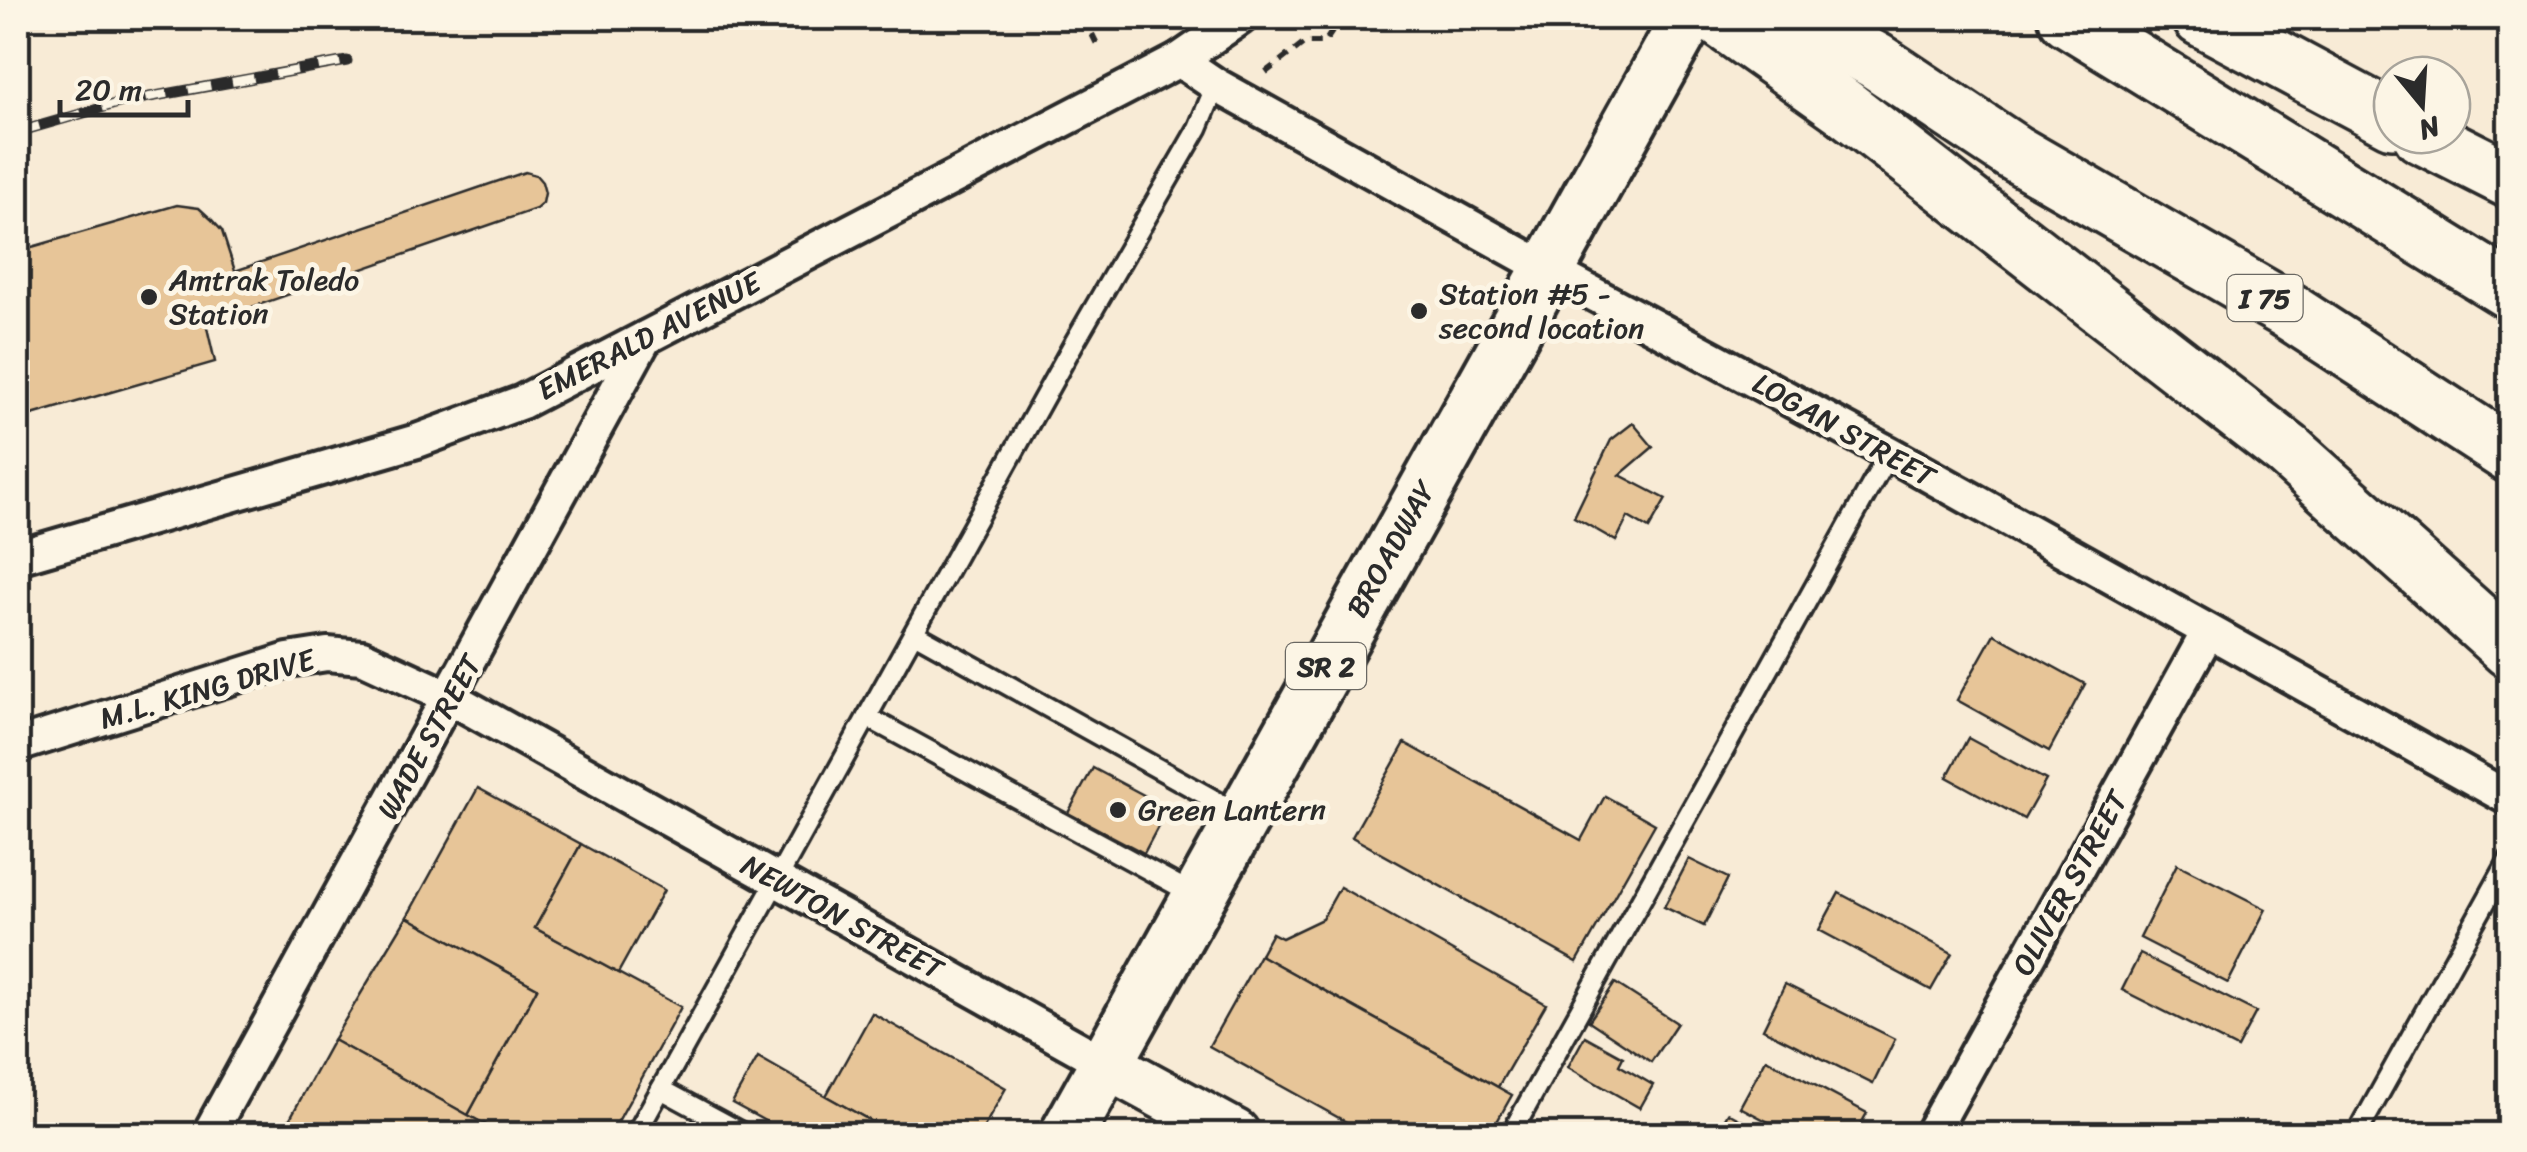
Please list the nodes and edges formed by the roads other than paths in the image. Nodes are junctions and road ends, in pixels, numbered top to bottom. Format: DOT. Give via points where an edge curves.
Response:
graph roads {
  1 [pos="1240,18"];
  2 [pos="1688,18"];
  3 [pos="1718,18"];
  4 [pos="1800,18"];
  5 [pos="2067,18"];
  6 [pos="2202,18"];
  7 [pos="1179,60"];
  8 [pos="1216,85"];
  9 [pos="2372,109"];
  10 [pos="2461,155"];
  11 [pos="2510,180"];
  12 [pos="1547,269"];
  13 [pos="2510,291"];
  14 [pos="646,338"];
  15 [pos="1889,453"];
  16 [pos="2510,455"];
  17 [pos="18,557"];
  18 [pos="914,632"];
  19 [pos="2208,632"];
  20 [pos="2510,650"];
  21 [pos="451,698"];
  22 [pos="867,717"];
  23 [pos="18,745"];
  24 [pos="2510,799"];
  25 [pos="1243,815"];
  26 [pos="2510,858"];
  27 [pos="776,880"];
  28 [pos="1200,898"];
  29 [pos="1106,1064"];
  30 [pos="661,1089"];
  31 [pos="209,1134"];
  32 [pos="636,1134"];
  33 [pos="744,1134"];
  34 [pos="1067,1134"];
  35 [pos="1234,1134"];
  36 [pos="1510,1134"];
  37 [pos="1932,1134"];
  38 [pos="2357,1134"];
  1 -- 7 [label="street, EMERALD AVENUE"];
  2 -- 12 [label="main road, BROADWAY / SR 2"];
  3 -- 20 [label="highway" via="1844,107 2288,452"];
  4 -- 16 [label="highway, I 75" via="2013,152 2287,310"];
  5 -- 13 [label="highway"];
  6 -- 9 [label="highway"];
  7 -- 8 [label="street, LOGAN STREET"];
  7 -- 14 [label="street, EMERALD AVENUE"];
  8 -- 12 [label="street, LOGAN STREET"];
  8 -- 18 [label="lane" via="1198,128"];
  10 -- 11 [label="highway"];
  12 -- 15 [label="street, LOGAN STREET"];
  12 -- 25 [label="main road, BROADWAY / SR 2"];
  14 -- 17 [label="street, EMERALD AVENUE" via="472,423"];
  14 -- 21 [label="street, WADE STREET"];
  15 -- 19 [label="street, LOGAN STREET"];
  15 -- 36 [label="lane"];
  18 -- 22 [label="lane"];
  18 -- 25 [label="lane"];
  19 -- 24 [label="street, LOGAN STREET"];
  19 -- 37 [label="street, OLIVER STREET"];
  21 -- 23 [label="street, M.L. KING DRIVE" via="362,657 327,654 288,660"];
  21 -- 27 [label="street, NEWTON STREET"];
  21 -- 31 [label="street, WADE STREET"];
  22 -- 27 [label="lane"];
  22 -- 28 [label="lane"];
  25 -- 28 [label="main road, BROADWAY / SR 2"];
  26 -- 38 [label="lane"];
  27 -- 29 [label="street, NEWTON STREET"];
  27 -- 30 [label="lane"];
  28 -- 29 [label="main road, BROADWAY / SR 2"];
  29 -- 34 [label="main road, BROADWAY / SR 2"];
  29 -- 35 [label="street, NEWTON STREET"];
  30 -- 32 [label="lane"];
  30 -- 33 [label="lane"];
}
